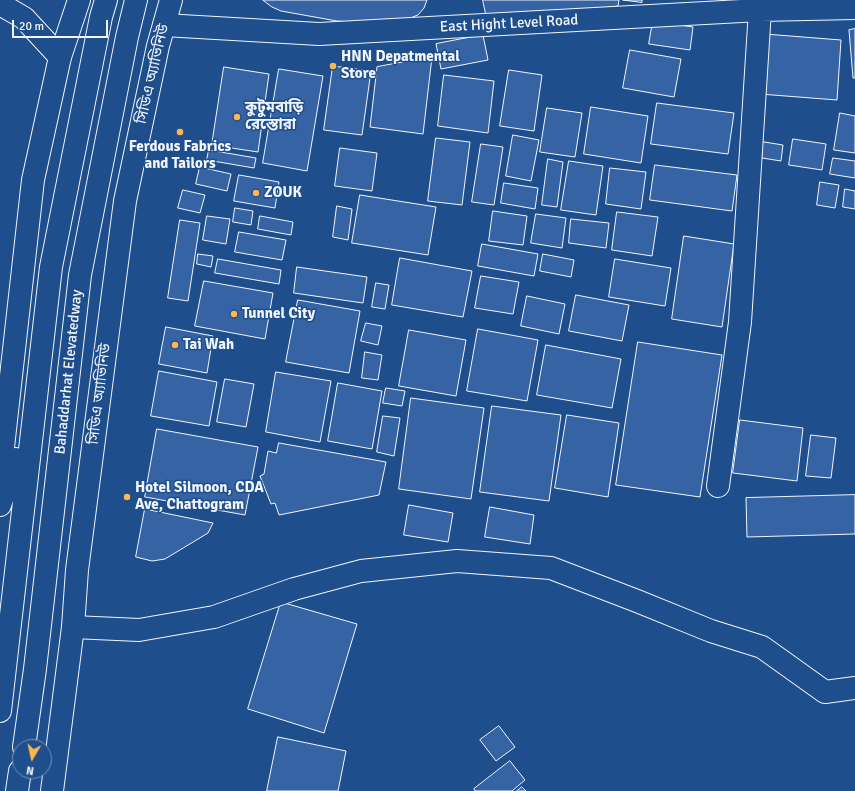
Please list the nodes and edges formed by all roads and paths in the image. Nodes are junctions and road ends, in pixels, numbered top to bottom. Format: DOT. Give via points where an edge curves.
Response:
graph roads {
  1 [pos="79,0"];
  2 [pos="106,0"];
  3 [pos="136,0"];
  4 [pos="171,0"];
  5 [pos="0,4"];
  6 [pos="659,8"];
  7 [pos="855,8"];
  8 [pos="760,10"];
  9 [pos="164,25"];
  10 [pos="60,57"];
  11 [pos="36,397"];
  12 [pos="2,443"];
  13 [pos="0,474"];
  14 [pos="718,486"];
  15 [pos="0,505"];
  16 [pos="73,627"];
  17 [pos="855,688"];
  18 [pos="0,711"];
  19 [pos="25,739"];
  20 [pos="19,779"];
  21 [pos="17,791"];
  22 [pos="52,791"];
  1 -- 10 [label="main road"];
  2 -- 11 [label="main road, Bahaddarhat Elevatedway" via="51,267"];
  3 -- 19 [label="main road, Bahaddarhat Elevatedway" via="80,275"];
  4 -- 9 [label="main road, সিডিএ অ্যাভিনিউ"];
  5 -- 10 [label="main road" via="24,18"];
  6 -- 8 [label="main road, East Hight Level Road"];
  6 -- 9 [label="main road, East Hight Level Road" via="319,34"];
  7 -- 8 [label="main road, East Hight Level Road"];
  8 -- 14 [label="main road" via="740,322"];
  9 -- 16 [label="main road, সিডিএ অ্যাভিনিউ" via="125,201 77,570"];
  10 -- 12 [label="main road" via="33,180"];
  11 -- 15 [label="main road"];
  11 -- 18 [label="main road, Bahaddarhat Elevatedway"];
  12 -- 13 [label="main road"];
  16 -- 17 [label="main road" via="139,630 214,617 294,589 361,571 457,562 551,568 711,631 762,647 826,692"];
  16 -- 22 [label="main road, সিডিএ অ্যাভিনিউ"];
  20 -- 21 [label="main road"];
}
